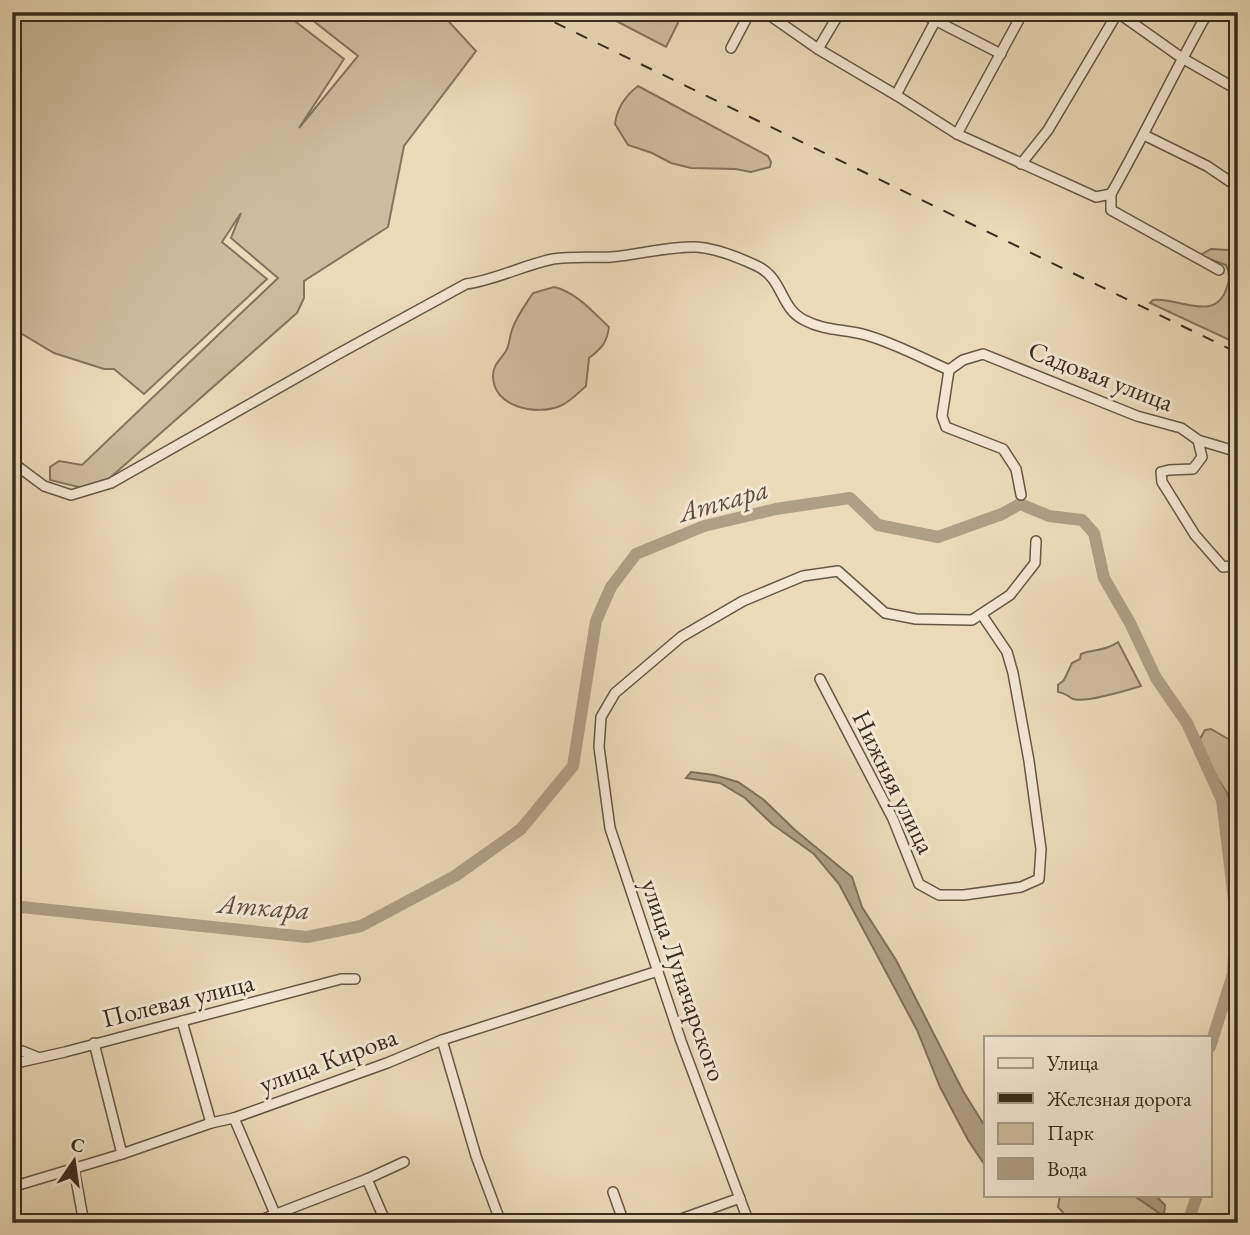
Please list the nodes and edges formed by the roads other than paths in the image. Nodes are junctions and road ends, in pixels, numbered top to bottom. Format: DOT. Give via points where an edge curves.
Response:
graph roads {
  1 [pos="750,12"];
  2 [pos="765,12"];
  3 [pos="840,12"];
  4 [pos="919,12"];
  5 [pos="940,12"];
  6 [pos="1023,12"];
  7 [pos="1117,12"];
  8 [pos="1208,12"];
  9 [pos="935,23"];
  10 [pos="731,48"];
  11 [pos="818,49"];
  12 [pos="1001,54"];
  13 [pos="1182,58"];
  14 [pos="1238,90"];
  15 [pos="896,94"];
  16 [pos="957,134"];
  17 [pos="1144,135"];
  18 [pos="1021,164"];
  19 [pos="1238,187"];
  20 [pos="1111,194"];
  21 [pos="1219,270"];
  22 [pos="949,370"];
  23 [pos="1198,440"];
  24 [pos="1238,452"];
  25 [pos="12,462"];
  26 [pos="1021,495"];
  27 [pos="1036,541"];
  28 [pos="1238,565"];
  29 [pos="982,615"];
  30 [pos="820,679"];
  31 [pos="658,971"];
  32 [pos="355,979"];
  33 [pos="182,1021"];
  34 [pos="442,1040"];
  35 [pos="93,1043"];
  36 [pos="12,1052"];
  37 [pos="40,1058"];
  38 [pos="12,1064"];
  39 [pos="234,1118"];
  40 [pos="211,1123"];
  41 [pos="122,1154"];
  42 [pos="404,1162"];
  43 [pos="74,1169"];
  44 [pos="368,1178"];
  45 [pos="12,1187"];
  46 [pos="613,1192"];
  47 [pos="740,1198"];
  48 [pos="278,1218"];
  49 [pos="84,1223"];
  50 [pos="253,1223"];
  51 [pos="386,1223"];
  52 [pos="501,1223"];
  53 [pos="624,1223"];
  54 [pos="670,1223"];
  55 [pos="749,1223"];
  1 -- 10 [label="street"];
  2 -- 11 [label="street"];
  3 -- 11 [label="street"];
  4 -- 9 [label="street"];
  5 -- 9 [label="street"];
  6 -- 12 [label="street"];
  7 -- 13 [label="street"];
  7 -- 18 [label="street" via="1048,130"];
  8 -- 13 [label="street"];
  9 -- 12 [label="street"];
  9 -- 15 [label="street"];
  11 -- 15 [label="street"];
  12 -- 16 [label="street"];
  13 -- 14 [label="street"];
  13 -- 17 [label="street"];
  15 -- 16 [label="street"];
  16 -- 18 [label="street"];
  17 -- 19 [label="street"];
  17 -- 20 [label="street"];
  18 -- 20 [label="street" via="1096,197"];
  20 -- 21 [label="street" via="1111,210"];
  22 -- 23 [label="street, Садовая улица" via="983,354 1137,416 1181,428"];
  22 -- 25 [label="street" via="881,339 821,328 803,320 790,310 771,275 718,252 697,247 551,260 466,284 111,483 71,495 44,486"];
  22 -- 26 [label="street" via="942,416 946,427 1003,449 1016,469"];
  23 -- 24 [label="street, Садовая улица"];
  23 -- 28 [label="street" via="1202,457 1193,469 1161,472 1162,481 1195,535 1223,567"];
  27 -- 29 [label="street" via="1035,563 1010,595"];
  29 -- 30 [label="street, Нижняя улица" via="1007,652 1029,761 1041,849 1039,879 1021,887 939,895 919,884 892,819"];
  29 -- 31 [label="street, улица Луначарского" via="972,620 916,619 885,613 838,571 803,576 743,601 681,637 615,693 601,717 599,747 610,828"];
  31 -- 34 [label="street, улица Кирова"];
  31 -- 47 [label="street, улица Луначарского"];
  32 -- 33 [label="street, Полевая улица"];
  33 -- 35 [label="street, Полевая улица"];
  33 -- 40 [label="street"];
  34 -- 39 [label="street, улица Кирова"];
  34 -- 52 [label="street"];
  35 -- 37 [label="street, Полевая улица"];
  35 -- 41 [label="street"];
  36 -- 37 [label="street"];
  37 -- 38 [label="street, Полевая улица"];
  39 -- 40 [label="street, улица Кирова"];
  39 -- 48 [label="street"];
  40 -- 41 [label="street, улица Кирова"];
  41 -- 43 [label="street, улица Кирова"];
  42 -- 44 [label="street"];
  43 -- 45 [label="street, улица Кирова"];
  43 -- 49 [label="street"];
  44 -- 48 [label="street"];
  44 -- 51 [label="street"];
  46 -- 53 [label="street"];
  47 -- 54 [label="street"];
  47 -- 55 [label="street, улица Луначарского"];
  48 -- 50 [label="street"];
}
